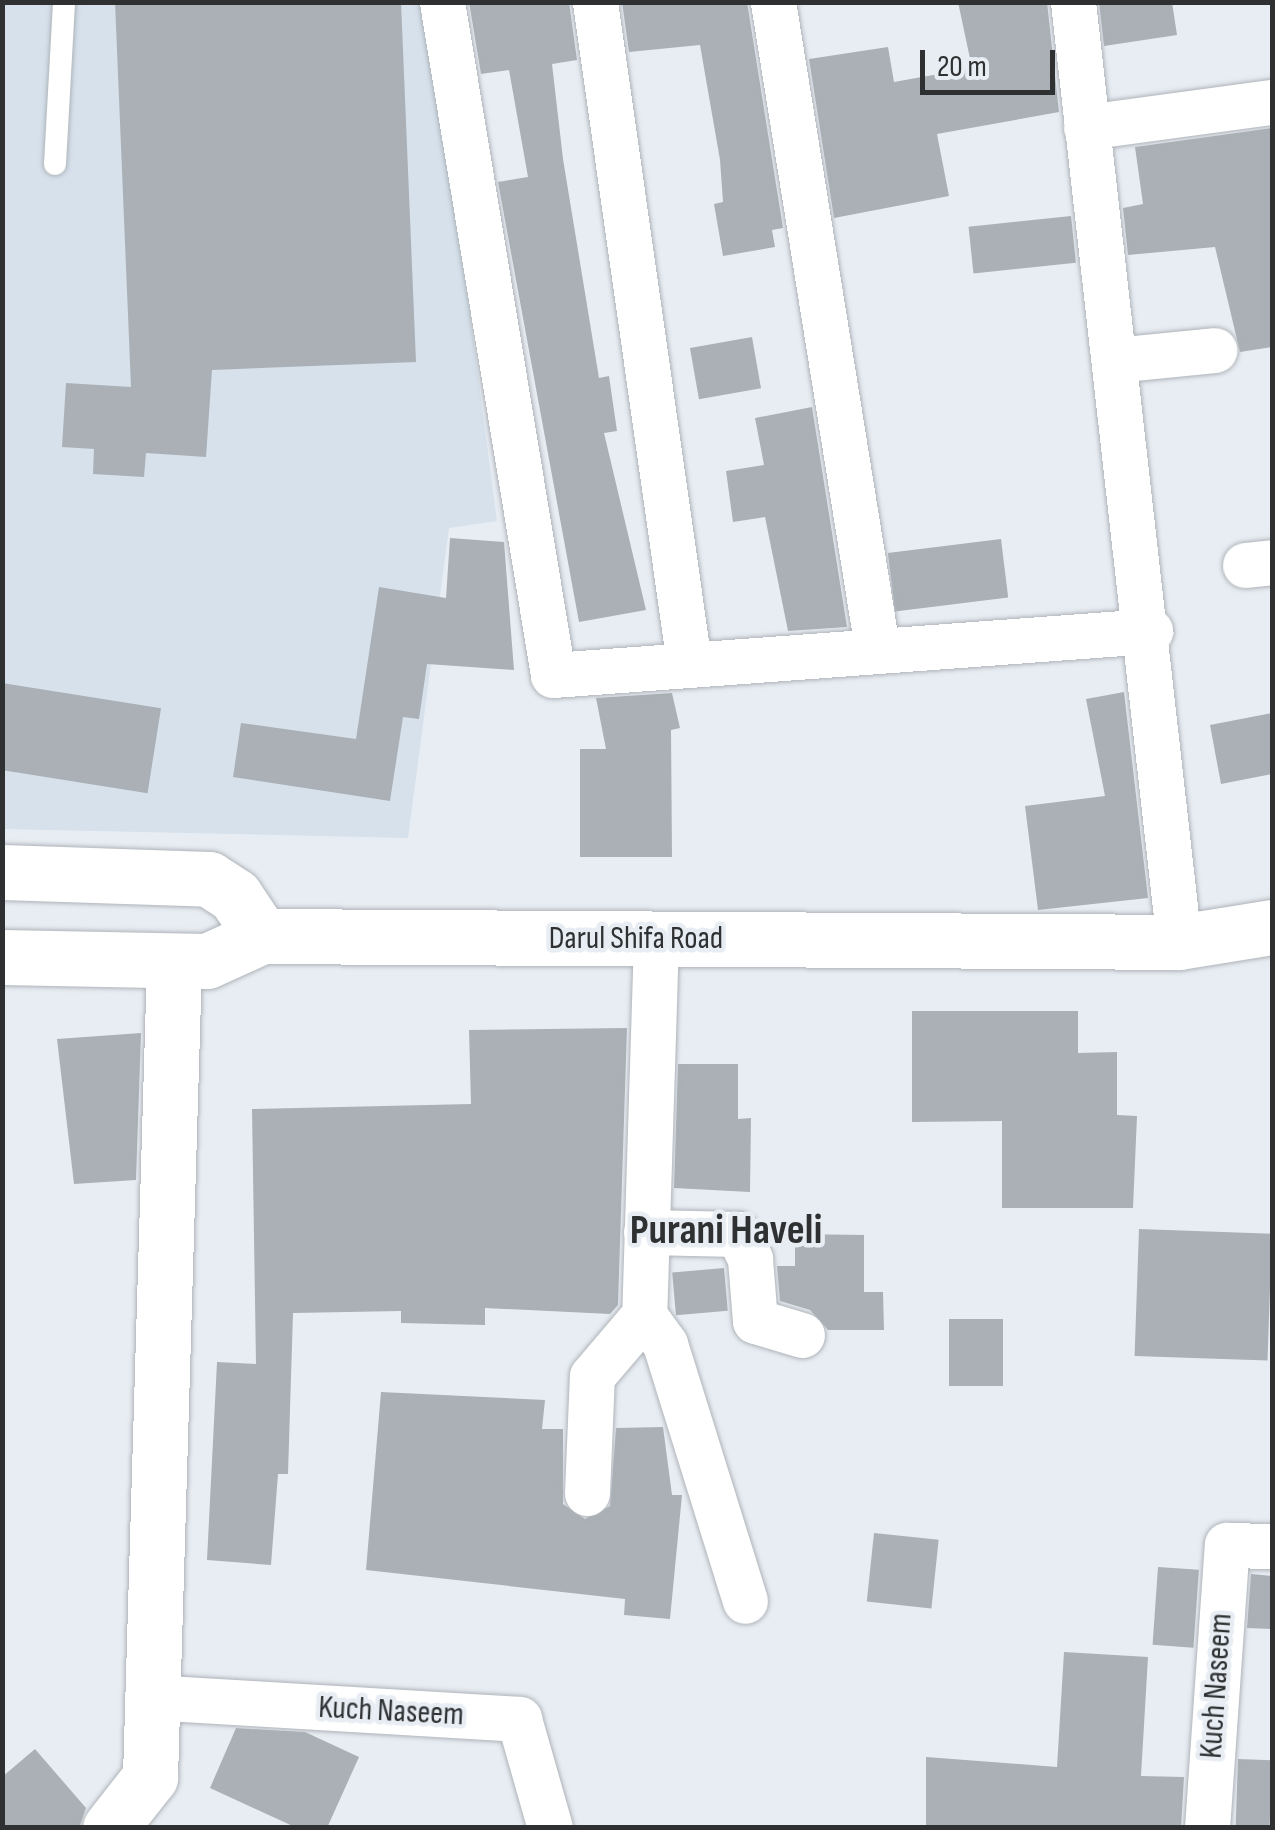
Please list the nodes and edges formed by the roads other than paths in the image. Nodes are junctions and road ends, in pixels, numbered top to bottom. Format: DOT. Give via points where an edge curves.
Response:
graph roads {
  1 [pos="64,2"];
  2 [pos="442,2"];
  3 [pos="595,2"];
  4 [pos="774,2"];
  5 [pos="1073,2"];
  6 [pos="1272,102"];
  7 [pos="1086,127"];
  8 [pos="56,164"];
  9 [pos="1216,350"];
  10 [pos="1115,360"];
  11 [pos="1150,632"];
  12 [pos="876,648"];
  13 [pos="689,663"];
  14 [pos="2,872"];
  15 [pos="1272,927"];
  16 [pos="262,936"];
  17 [pos="656,939"];
  18 [pos="1188,942"];
  19 [pos="2,957"];
  20 [pos="174,963"];
  21 [pos="1272,965"];
  22 [pos="646,1232"];
  23 [pos="644,1315"];
  24 [pos="802,1335"];
  25 [pos="586,1493"];
  26 [pos="1272,1546"];
  27 [pos="745,1601"];
  28 [pos="151,1698"];
  29 [pos="110,1828"];
  30 [pos="550,1828"];
  31 [pos="1208,1828"];
  1 -- 8 [label="lane"];
  2 -- 13 [label="street" via="553,675"];
  3 -- 13 [label="street"];
  4 -- 12 [label="street"];
  5 -- 7 [label="street"];
  6 -- 7 [label="street"];
  7 -- 10 [label="street"];
  9 -- 10 [label="street"];
  10 -- 11 [label="street"];
  11 -- 12 [label="street"];
  11 -- 18 [label="street"];
  12 -- 13 [label="street"];
  14 -- 16 [label="main road" via="209,878 235,896"];
  15 -- 18 [label="main road, Darul Shifa Road" via="1231,928"];
  16 -- 17 [label="main road, Darul Shifa Road"];
  16 -- 20 [label="main road, Darul Shifa Road" via="221,957"];
  17 -- 18 [label="main road, Darul Shifa Road"];
  17 -- 22 [label="street"];
  18 -- 21 [label="main road" via="1236,964"];
  19 -- 20 [label="main road, Darul Shifa Road"];
  20 -- 28 [label="main road"];
  22 -- 23 [label="street"];
  22 -- 24 [label="street" via="738,1234 754,1322"];
  23 -- 25 [label="street" via="592,1376"];
  23 -- 27 [label="street" via="665,1344"];
  26 -- 31 [label="street, Kuch Naseem" via="1227,1546"];
  28 -- 29 [label="main road" via="150,1777"];
  28 -- 30 [label="street, Kuch Naseem" via="519,1719"];
}
